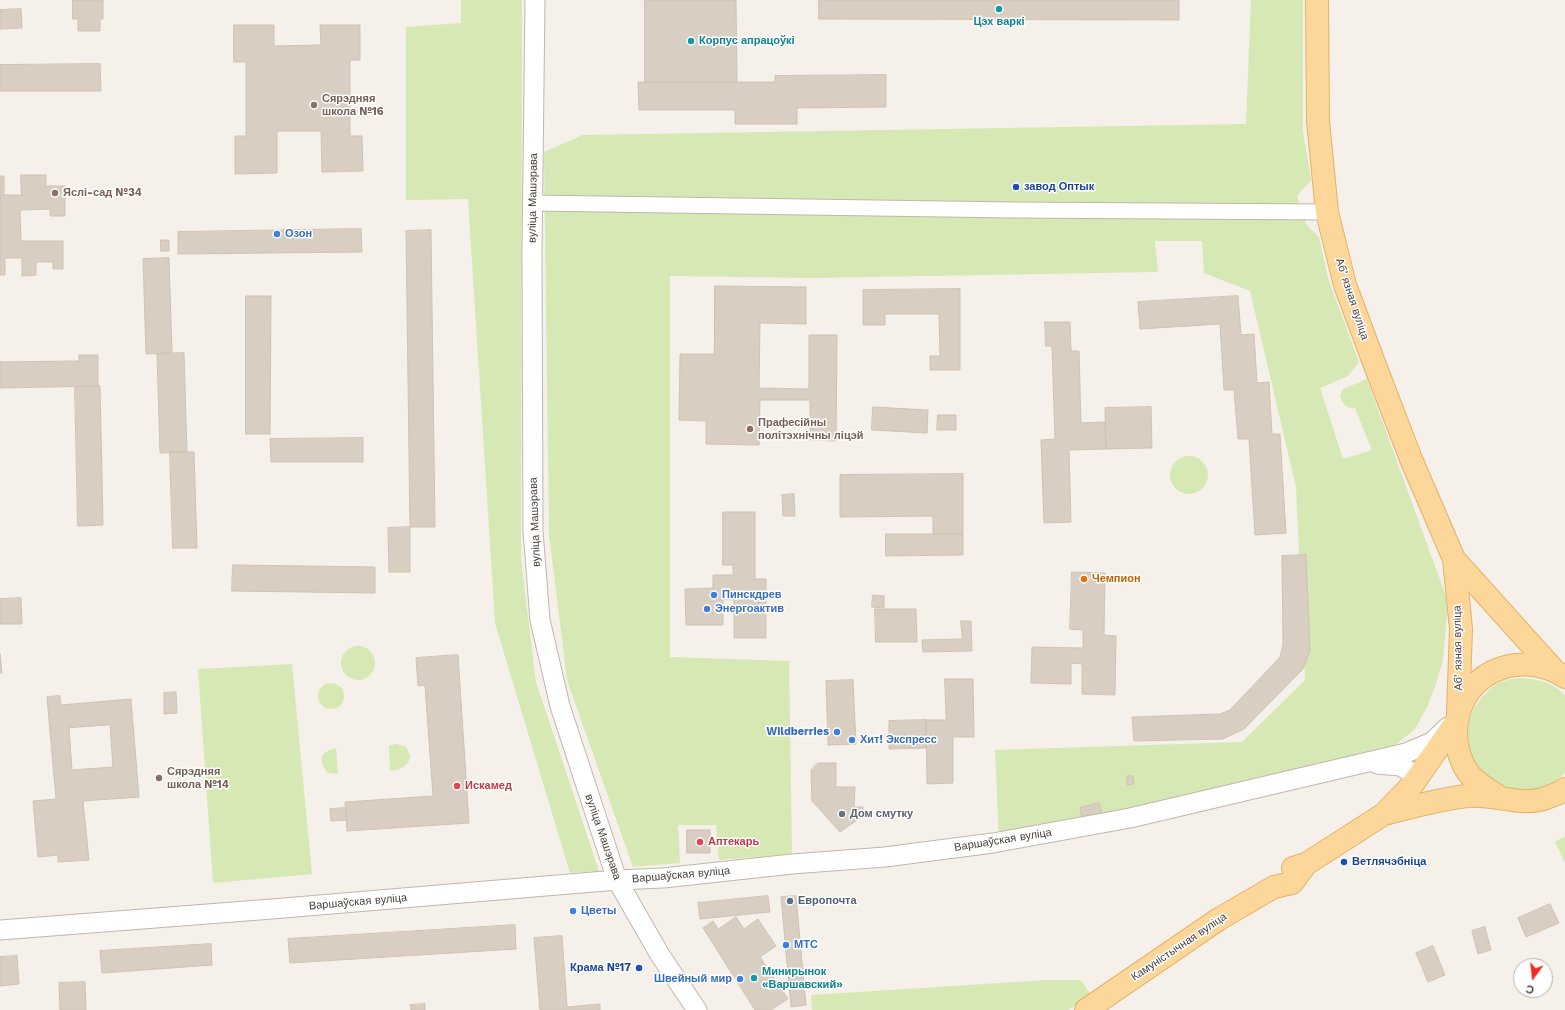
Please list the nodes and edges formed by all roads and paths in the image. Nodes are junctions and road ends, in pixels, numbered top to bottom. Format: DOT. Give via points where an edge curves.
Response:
graph roads {
  1 [pos="535,0"];
  2 [pos="1317,0"];
  3 [pos="532,203"];
  4 [pos="1327,212"];
  5 [pos="1454,559"];
  6 [pos="1561,672"];
  7 [pos="1457,717"];
  8 [pos="1354,765"];
  9 [pos="1413,784"];
  10 [pos="1565,789"];
  11 [pos="1501,798"];
  12 [pos="1384,814"];
  13 [pos="617,880"];
  14 [pos="0,930"];
  15 [pos="697,1010"];
  16 [pos="1086,1010"];
  1 -- 3 [label="street, вуліца Машэрава"];
  2 -- 4 [label="main road, Абʼязная вуліца" via="1318,122"];
  3 -- 4 [label="street"];
  3 -- 13 [label="street, вуліца Машэрава" via="533,531 540,620 560,706"];
  4 -- 5 [label="main road, Абʼязная вуліца" via="1345,285 1411,459"];
  5 -- 6 [label="main road, Абʼязная вуліца"];
  5 -- 7 [label="main road, Абʼязная вуліца" via="1460,629"];
  6 -- 7 [label="main road, Камуністычная вуліца" via="1536,664 1518,663 1501,668 1485,676 1472,687 1462,702"];
  7 -- 8 [label="street, Варшаўская вуліца" via="1432,742 1406,753"];
  7 -- 9 [label="main road, Камуністычная вуліца"];
  7 -- 11 [label="main road, Камуністычная вуліца" via="1456,741 1460,757 1469,774"];
  8 -- 9 [label="street, Варшаўская вуліца" via="1400,766 1411,772"];
  8 -- 13 [label="street, Варшаўская вуліца" via="1130,818 993,843 885,857"];
  9 -- 12 [label="main road, Камуністычная вуліца"];
  10 -- 11 [label="main road, Камуністычная вуліца" via="1543,800 1522,802"];
  11 -- 12 [label="main road, Камуністычная вуліца" via="1470,796 1445,799"];
  12 -- 16 [label="main road, Камуністычная вуліца" via="1306,864 1292,883 1274,887 1219,920"];
  13 -- 14 [label="street, Варшаўская вуліца"];
  13 -- 15 [label="street, вуліца Машэрава" via="660,955"];
}
